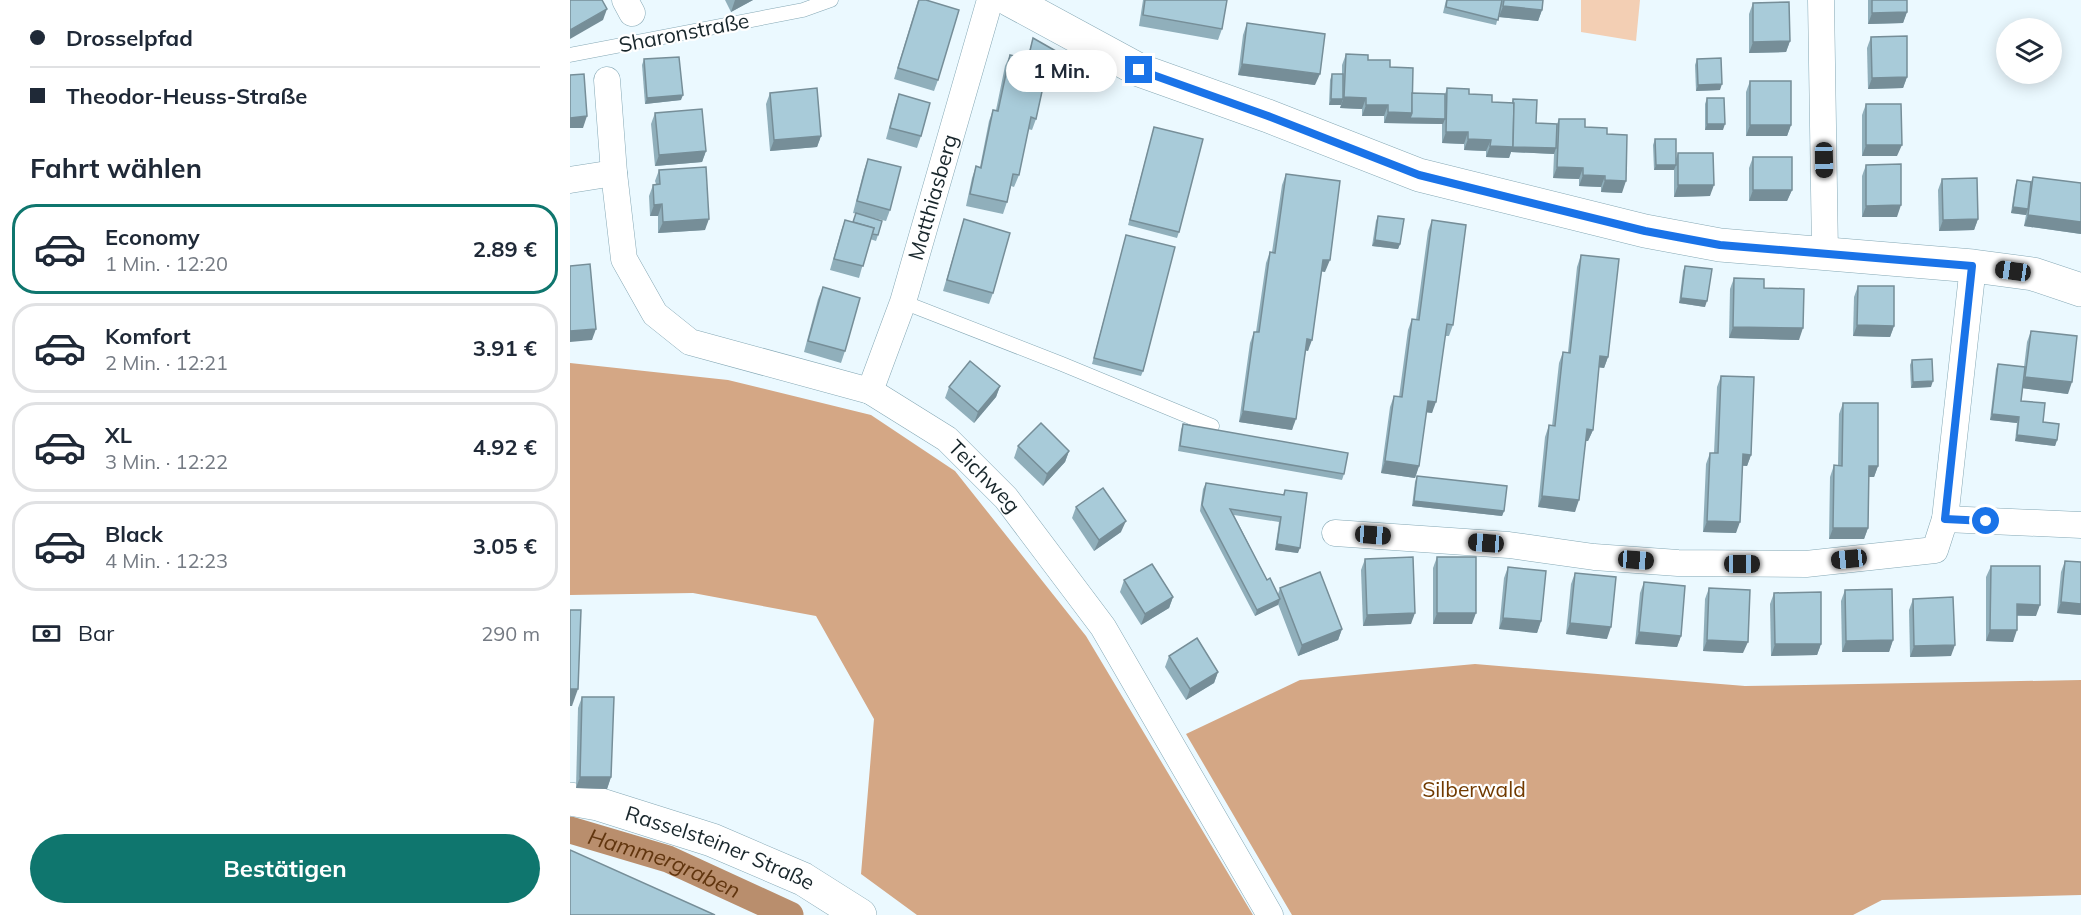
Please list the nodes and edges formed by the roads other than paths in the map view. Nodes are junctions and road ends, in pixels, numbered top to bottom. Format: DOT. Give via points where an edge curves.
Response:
graph roads {
  1 [pos="831,0"];
  2 [pos="990,0"];
  3 [pos="1010,0"];
  4 [pos="1821,0"];
  5 [pos="570,55"];
  6 [pos="607,80"];
  7 [pos="614,173"];
  8 [pos="570,180"];
  9 [pos="1825,252"];
  10 [pos="1972,266"];
  11 [pos="2081,290"];
  12 [pos="903,302"];
  13 [pos="870,391"];
  14 [pos="1212,426"];
  15 [pos="1945,519"];
  16 [pos="2081,525"];
  17 [pos="1335,532"];
  18 [pos="570,800"];
  19 [pos="860,915"];
  20 [pos="1270,915"];
  1 -- 5 [label="lane, Sharonstraße" via="803,10"];
  2 -- 12 [label="street, Matthiasberg"];
  3 -- 9 [label="street" via="1139,70 1419,175 1645,231 1720,245"];
  4 -- 9 [label="street"];
  6 -- 7 [label="street, Teichweg"];
  7 -- 8 [label="street"];
  7 -- 13 [label="street, Teichweg" via="624,259 655,314 690,342"];
  9 -- 10 [label="street"];
  10 -- 11 [label="street" via="2033,274"];
  10 -- 15 [label="street"];
  12 -- 13 [label="street, Matthiasberg"];
  12 -- 14 [label="lane"];
  13 -- 20 [label="street, Teichweg" via="947,440 1006,498 1103,627"];
  15 -- 16 [label="street"];
  15 -- 17 [label="street" via="1935,550 1806,564 1678,564 1509,545"];
  18 -- 19 [label="street, Rasselsteiner Straße" via="598,804 712,840 803,879"];
}
